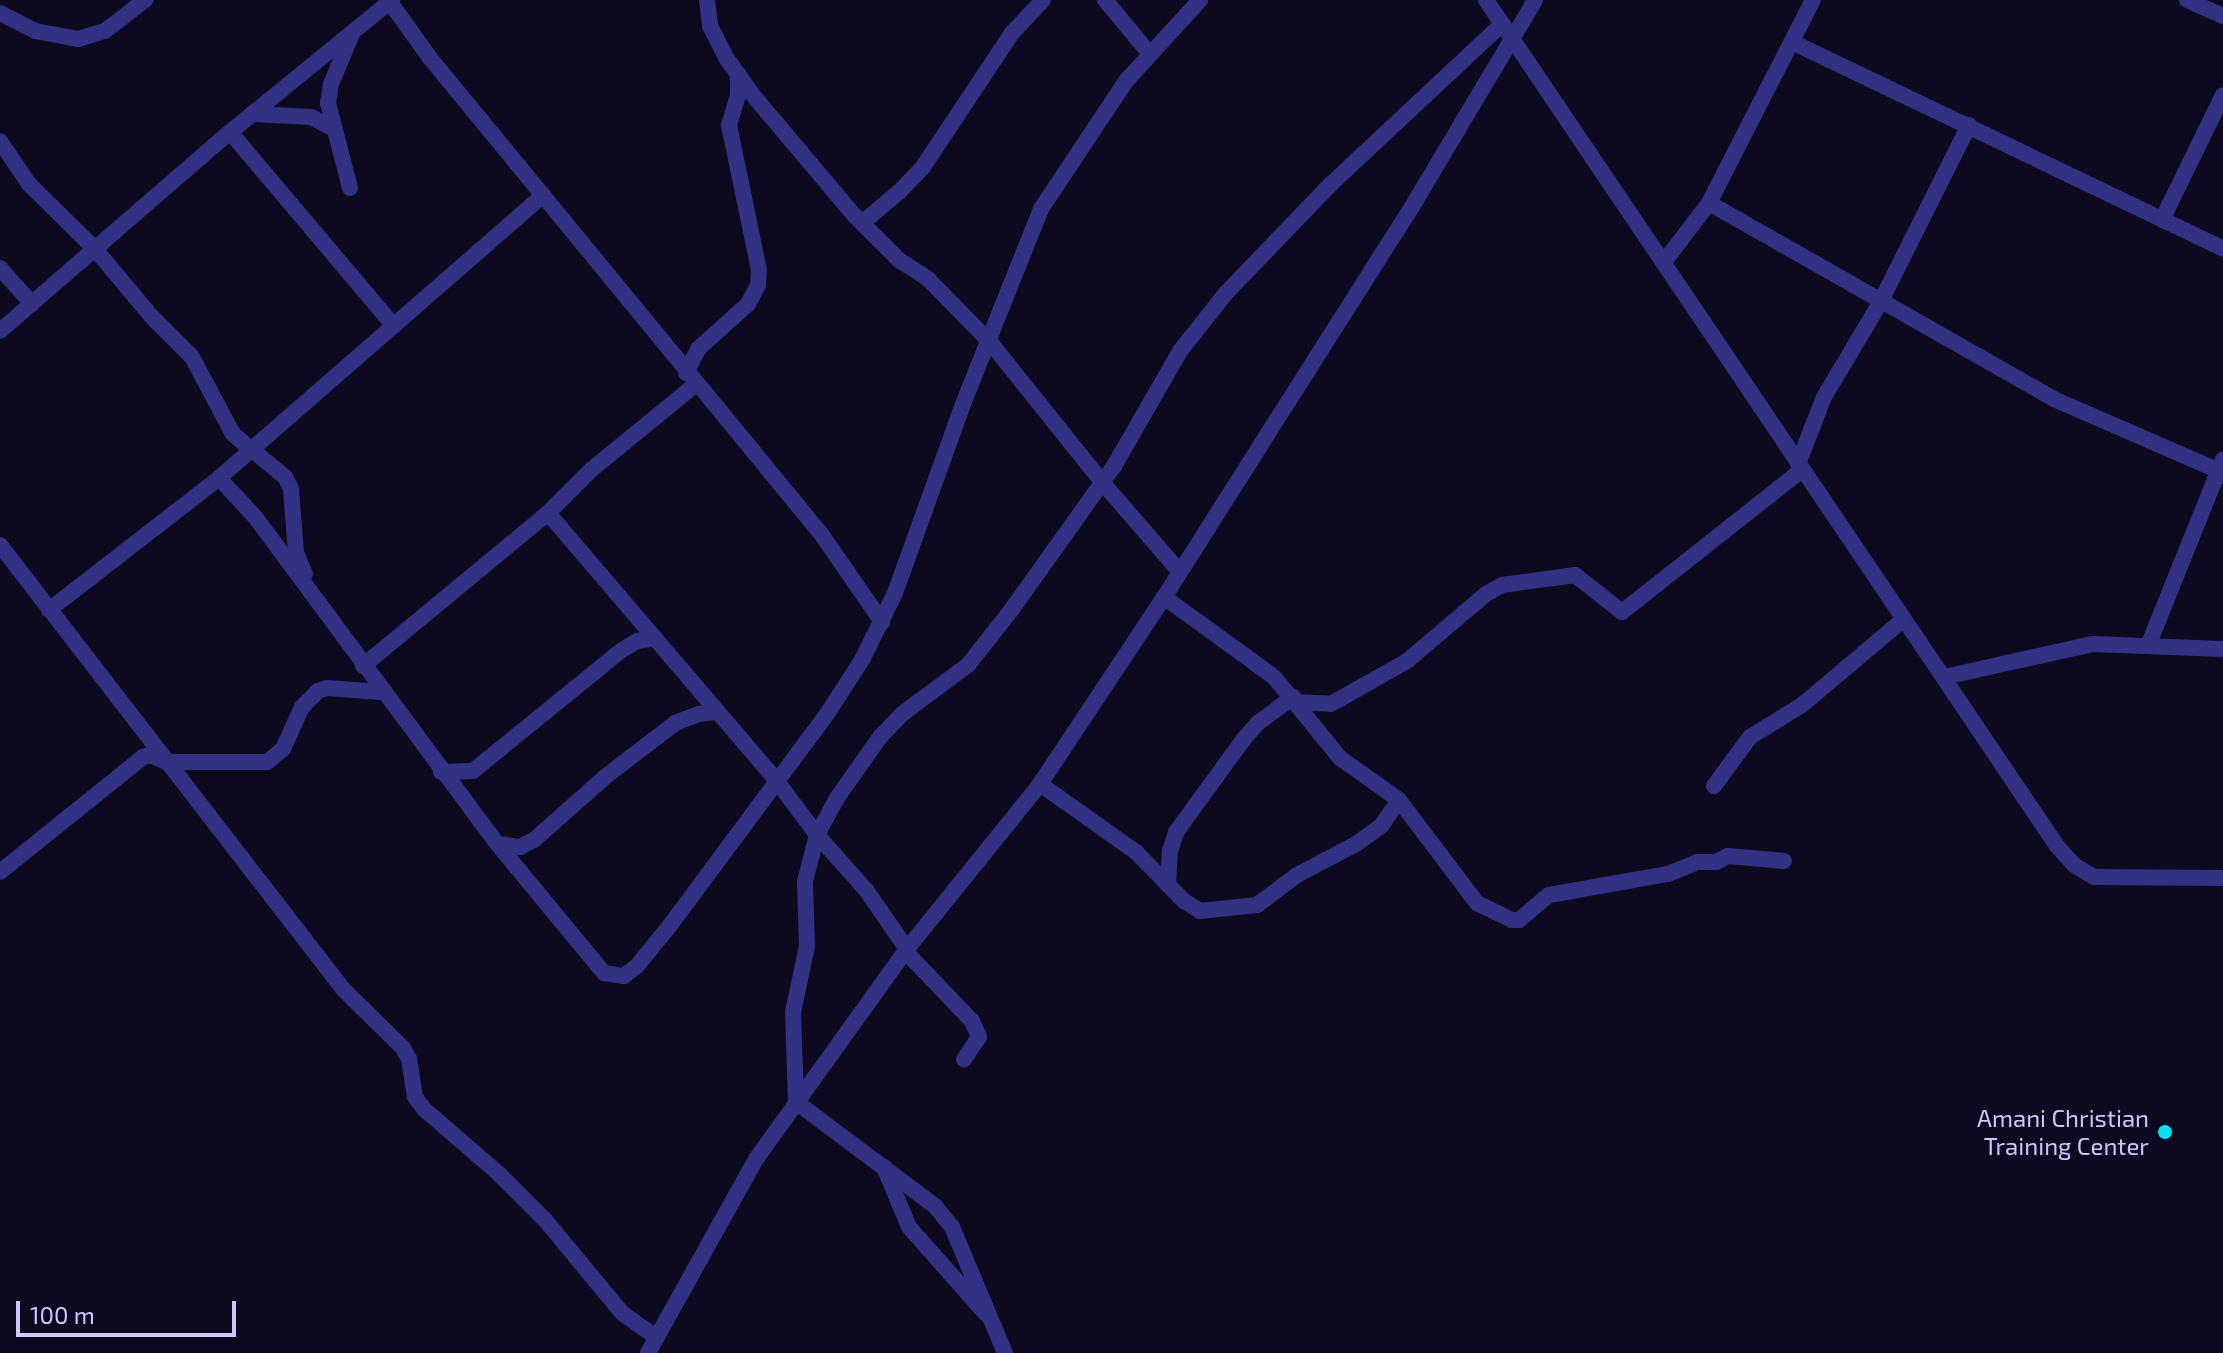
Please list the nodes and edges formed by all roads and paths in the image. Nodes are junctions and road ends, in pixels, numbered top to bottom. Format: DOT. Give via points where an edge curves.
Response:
graph roads {
  1 [pos="145,0"];
  2 [pos="707,0"];
  3 [pos="1043,0"];
  4 [pos="1105,0"];
  5 [pos="1200,0"];
  6 [pos="1486,0"];
  7 [pos="1535,0"];
  8 [pos="1813,0"];
  9 [pos="2187,0"];
  10 [pos="391,1"];
  11 [pos="0,13"];
  12 [pos="2223,16"];
  13 [pos="1507,31"];
  14 [pos="353,32"];
  15 [pos="1794,43"];
  16 [pos="1150,54"];
  17 [pos="738,74"];
  18 [pos="2223,95"];
  19 [pos="252,114"];
  20 [pos="1969,125"];
  21 [pos="335,129"];
  22 [pos="230,132"];
  23 [pos="0,141"];
  24 [pos="350,188"];
  25 [pos="543,195"];
  26 [pos="1709,203"];
  27 [pos="2162,220"];
  28 [pos="862,223"];
  29 [pos="95,249"];
  30 [pos="2223,249"];
  31 [pos="1664,262"];
  32 [pos="0,268"];
  33 [pos="1880,303"];
  34 [pos="32,304"];
  35 [pos="394,326"];
  36 [pos="0,331"];
  37 [pos="990,342"];
  38 [pos="690,379"];
  39 [pos="250,450"];
  40 [pos="1800,467"];
  41 [pos="2221,468"];
  42 [pos="219,478"];
  43 [pos="1102,482"];
  44 [pos="548,513"];
  45 [pos="0,545"];
  46 [pos="1180,572"];
  47 [pos="1164,597"];
  48 [pos="314,598"];
  49 [pos="49,610"];
  50 [pos="1903,620"];
  51 [pos="882,622"];
  52 [pos="652,639"];
  53 [pos="2148,646"];
  54 [pos="2223,649"];
  55 [pos="363,666"];
  56 [pos="1944,677"];
  57 [pos="381,692"];
  58 [pos="1294,700"];
  59 [pos="715,712"];
  60 [pos="166,762"];
  61 [pos="441,772"];
  62 [pos="776,780"];
  63 [pos="1040,784"];
  64 [pos="1714,786"];
  65 [pos="1399,800"];
  66 [pos="817,835"];
  67 [pos="498,844"];
  68 [pos="1784,861"];
  69 [pos="0,872"];
  70 [pos="2223,878"];
  71 [pos="1168,885"];
  72 [pos="906,950"];
  73 [pos="964,1059"];
  74 [pos="796,1102"];
  75 [pos="884,1165"];
  76 [pos="993,1321"];
  77 [pos="656,1337"];
  78 [pos="648,1353"];
  79 [pos="1005,1353"];
  1 -- 11 [label="street" via="105,31 78,39 35,31"];
  2 -- 17 [label="street" via="710,26"];
  3 -- 28 [label="street" via="1012,33 923,167"];
  4 -- 16 [label="street"];
  5 -- 16 [label="street"];
  6 -- 13 [label="street"];
  7 -- 13 [label="street"];
  8 -- 15 [label="street"];
  9 -- 12 [label="street"];
  10 -- 14 [label="street"];
  10 -- 25 [label="street" via="430,58"];
  13 -- 31 [label="street"];
  13 -- 43 [label="street" via="1330,185 1227,292 1180,351"];
  13 -- 46 [label="street" via="1400,226"];
  14 -- 19 [label="street"];
  14 -- 21 [label="street" via="329,92"];
  15 -- 20 [label="street"];
  15 -- 26 [label="street"];
  16 -- 37 [label="street" via="1105,111 1041,209"];
  17 -- 28 [label="street"];
  17 -- 38 [label="street" via="729,125 758,285 741,311 698,349"];
  18 -- 27 [label="street"];
  19 -- 21 [label="street" via="311,117"];
  19 -- 22 [label="street"];
  20 -- 27 [label="street"];
  20 -- 33 [label="street"];
  21 -- 24 [label="street"];
  22 -- 29 [label="street"];
  22 -- 35 [label="street"];
  23 -- 29 [label="street" via="29,184"];
  25 -- 35 [label="street"];
  25 -- 38 [label="street"];
  26 -- 31 [label="street"];
  26 -- 33 [label="street"];
  27 -- 30 [label="street"];
  28 -- 37 [label="street"];
  29 -- 34 [label="street"];
  29 -- 39 [label="street" via="192,357 228,427"];
  31 -- 40 [label="street"];
  32 -- 34 [label="street"];
  33 -- 40 [label="street" via="1824,397"];
  33 -- 41 [label="street" via="2056,400"];
  34 -- 36 [label="street"];
  35 -- 39 [label="street"];
  37 -- 43 [label="street"];
  37 -- 51 [label="street"];
  38 -- 44 [label="street"];
  38 -- 51 [label="street" via="822,535"];
  39 -- 42 [label="street"];
  39 -- 48 [label="street" via="285,477 291,489 296,553"];
  40 -- 50 [label="street"];
  40 -- 58 [label="street" via="1622,612 1575,575 1502,585 1407,661 1331,704"];
  41 -- 53 [label="street"];
  42 -- 48 [label="street" via="256,518"];
  42 -- 49 [label="street"];
  43 -- 46 [label="street"];
  43 -- 66 [label="street" via="968,665 902,714 866,754"];
  44 -- 52 [label="street"];
  44 -- 55 [label="street"];
  45 -- 49 [label="street"];
  46 -- 47 [label="street"];
  47 -- 58 [label="street" via="1263,667"];
  47 -- 63 [label="street"];
  48 -- 55 [label="street"];
  49 -- 60 [label="street"];
  50 -- 56 [label="street"];
  50 -- 64 [label="street" via="1802,705 1750,737"];
  51 -- 62 [label="street" via="829,711"];
  52 -- 59 [label="street"];
  52 -- 61 [label="street" via="622,650 473,771"];
  53 -- 54 [label="street"];
  53 -- 56 [label="street" via="2065,648"];
  55 -- 57 [label="street"];
  56 -- 70 [label="street" via="2074,865 2094,877 2115,879"];
  57 -- 60 [label="street" via="318,691 302,707 283,749 267,762"];
  57 -- 61 [label="street"];
  58 -- 65 [label="street" via="1340,758"];
  58 -- 71 [label="street" via="1250,732 1176,832"];
  59 -- 62 [label="street"];
  59 -- 67 [label="street" via="675,723 534,840 520,847"];
  60 -- 69 [label="street" via="143,757"];
  60 -- 77 [label="street" via="343,989 403,1048 415,1097 424,1109 546,1221 622,1313"];
  61 -- 67 [label="street"];
  62 -- 66 [label="street"];
  62 -- 67 [label="street" via="671,924 624,976 604,973"];
  63 -- 71 [label="street" via="1136,852"];
  63 -- 72 [label="street"];
  65 -- 68 [label="street" via="1477,903 1512,920 1549,895 1668,874 1697,862 1728,856"];
  65 -- 71 [label="street" via="1382,825 1250,908 1200,911"];
  66 -- 72 [label="street" via="866,890"];
  66 -- 74 [label="street" via="805,881 807,946 793,1012"];
  72 -- 73 [label="street" via="972,1021 979,1037"];
  72 -- 74 [label="street"];
  74 -- 75 [label="street"];
  74 -- 77 [label="street" via="756,1159"];
  75 -- 76 [label="street" via="909,1227"];
  75 -- 76 [label="street" via="935,1206 952,1227"];
  76 -- 79 [label="street"];
  77 -- 78 [label="street"];
}
